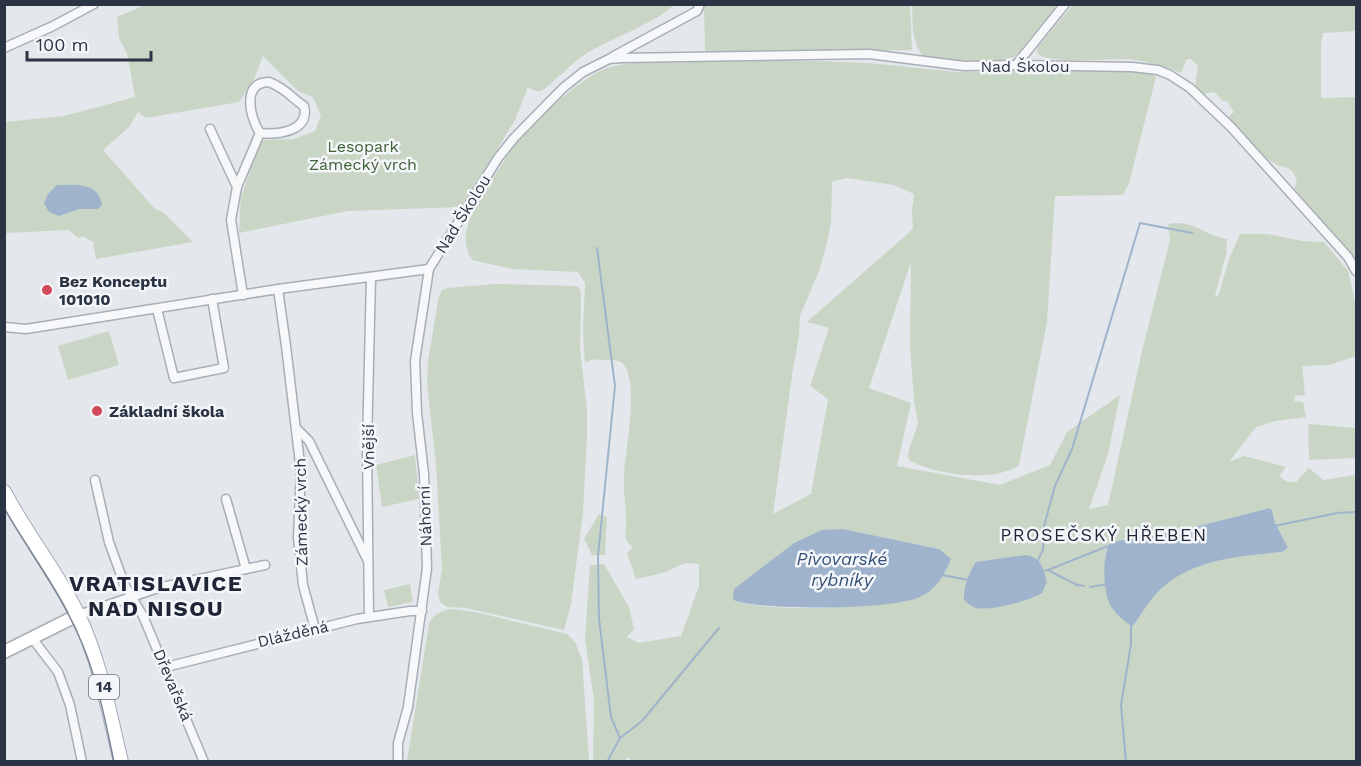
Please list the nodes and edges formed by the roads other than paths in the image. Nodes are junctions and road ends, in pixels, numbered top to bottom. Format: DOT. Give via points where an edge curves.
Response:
graph roads {
  1 [pos="94,4"];
  2 [pos="700,4"];
  3 [pos="1065,4"];
  4 [pos="4,48"];
  5 [pos="609,59"];
  6 [pos="1016,65"];
  7 [pos="210,129"];
  8 [pos="260,133"];
  9 [pos="237,187"];
  10 [pos="429,269"];
  11 [pos="1356,271"];
  12 [pos="370,277"];
  13 [pos="278,289"];
  14 [pos="243,295"];
  15 [pos="212,299"];
  16 [pos="157,309"];
  17 [pos="4,327"];
  18 [pos="297,429"];
  19 [pos="95,480"];
  20 [pos="4,492"];
  21 [pos="226,499"];
  22 [pos="369,564"];
  23 [pos="265,565"];
  24 [pos="246,569"];
  25 [pos="131,596"];
  26 [pos="422,611"];
  27 [pos="78,615"];
  28 [pos="369,617"];
  29 [pos="315,629"];
  30 [pos="32,638"];
  31 [pos="4,652"];
  32 [pos="166,667"];
  33 [pos="81,762"];
  34 [pos="121,762"];
  35 [pos="204,762"];
  36 [pos="398,762"];
  1 -- 4 [label="street"];
  2 -- 5 [label="street, Nad Školou" via="698,11"];
  3 -- 6 [label="street"];
  5 -- 6 [label="street, Nad Školou" via="869,54 964,66"];
  5 -- 10 [label="street, Nad Školou" via="583,72 514,138"];
  6 -- 11 [label="street, Nad Školou" via="1132,67 1170,75 1190,88 1231,127 1348,257"];
  7 -- 9 [label="street"];
  8 -- 8 [label="street" via="249,100 254,88 269,82 289,92 304,106 306,114 296,129"];
  8 -- 9 [label="street"];
  9 -- 14 [label="street" via="231,220"];
  10 -- 12 [label="street, Nad Školou"];
  10 -- 26 [label="street, Náhorní" via="415,361 427,568"];
  12 -- 13 [label="street, Nad Školou"];
  12 -- 22 [label="street, Vnější"];
  13 -- 14 [label="street, Nad Školou"];
  13 -- 18 [label="street, Zámecký vrch"];
  14 -- 15 [label="street, Nad Školou"];
  15 -- 16 [label="street, Nad Školou"];
  15 -- 16 [label="street" via="224,368 174,378"];
  16 -- 17 [label="street, Nad Školou" via="26,328"];
  18 -- 22 [label="street, Zámecký vrch" via="309,441"];
  18 -- 29 [label="street, Zámecký vrch" via="301,472 298,537 303,585"];
  19 -- 25 [label="street, Dřevařská" via="110,542"];
  20 -- 27 [label="main road, 14"];
  21 -- 24 [label="street"];
  22 -- 28 [label="street, Vnější"];
  23 -- 24 [label="street"];
  24 -- 25 [label="street"];
  25 -- 27 [label="street"];
  25 -- 32 [label="street, Dřevařská"];
  26 -- 28 [label="street, Dlážděná"];
  26 -- 36 [label="street, Náhorní"];
  27 -- 30 [label="street"];
  27 -- 34 [label="main road, 14" via="99,671"];
  28 -- 29 [label="street, Dlážděná"];
  29 -- 32 [label="street, Dlážděná"];
  30 -- 31 [label="street"];
  30 -- 33 [label="street" via="58,672 70,705"];
  32 -- 35 [label="street, Dřevařská"];
}
